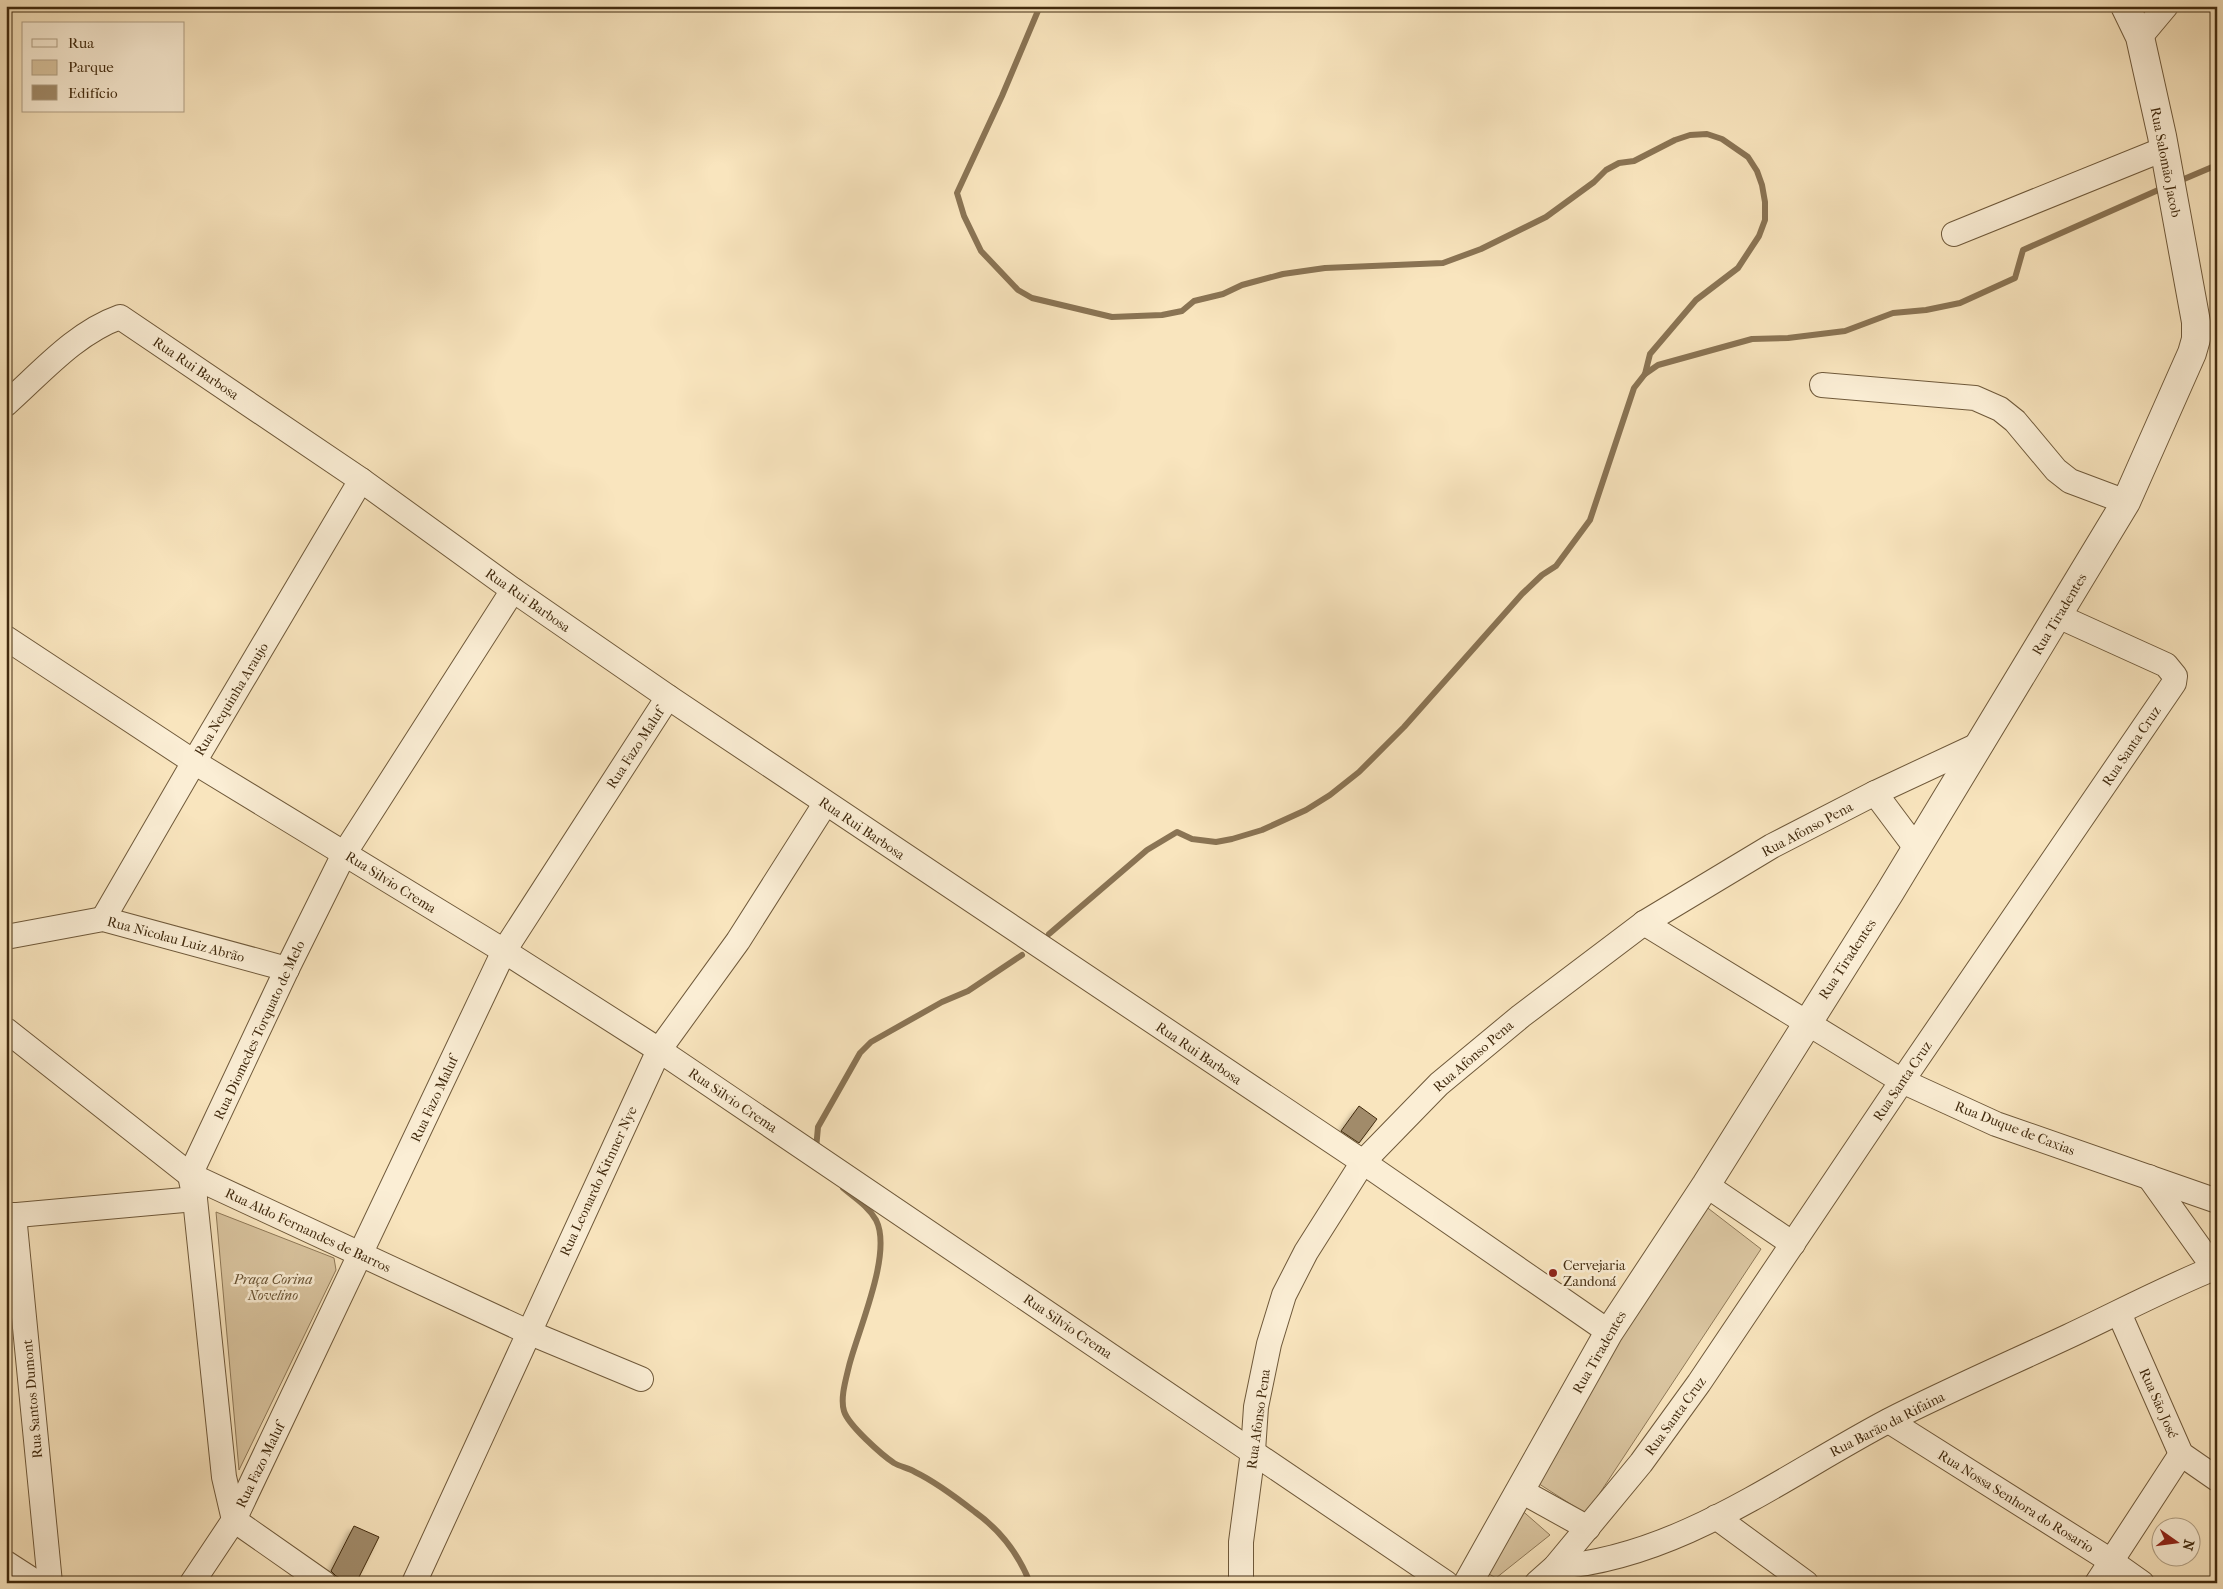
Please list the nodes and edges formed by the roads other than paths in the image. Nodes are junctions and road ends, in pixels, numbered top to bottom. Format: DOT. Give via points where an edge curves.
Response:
graph roads {
  1 [pos="2126,6"];
  2 [pos="2166,6"];
  3 [pos="2140,37"];
  4 [pos="2164,149"];
  5 [pos="1954,234"];
  6 [pos="2196,322"];
  7 [pos="1822,385"];
  8 [pos="6,404"];
  9 [pos="361,480"];
  10 [pos="2126,502"];
  11 [pos="513,590"];
  12 [pos="2058,616"];
  13 [pos="6,638"];
  14 [pos="668,698"];
  15 [pos="1982,743"];
  16 [pos="194,762"];
  17 [pos="1875,793"];
  18 [pos="825,804"];
  19 [pos="1916,848"];
  20 [pos="344,854"];
  21 [pos="103,919"];
  22 [pos="1644,923"];
  23 [pos="6,936"];
  24 [pos="504,951"];
  25 [pos="287,968"];
  26 [pos="1808,1022"];
  27 [pos="6,1030"];
  28 [pos="659,1050"];
  29 [pos="1902,1081"];
  30 [pos="1363,1162"];
  31 [pos="190,1175"];
  32 [pos="2149,1177"];
  33 [pos="1706,1185"];
  34 [pos="195,1199"];
  35 [pos="2217,1201"];
  36 [pos="10,1215"];
  37 [pos="1793,1244"];
  38 [pos="361,1256"];
  39 [pos="2216,1268"];
  40 [pos="2119,1313"];
  41 [pos="528,1332"];
  42 [pos="1610,1332"];
  43 [pos="641,1379"];
  44 [pos="1889,1421"];
  45 [pos="1254,1451"];
  46 [pos="2181,1454"];
  47 [pos="2217,1479"];
  48 [pos="1521,1491"];
  49 [pos="1716,1517"];
  50 [pos="234,1520"];
  51 [pos="1588,1528"];
  52 [pos="2111,1561"];
  53 [pos="6,1563"];
  54 [pos="1555,1567"];
  55 [pos="37,1583"];
  56 [pos="50,1583"];
  57 [pos="192,1583"];
  58 [pos="324,1583"];
  59 [pos="414,1583"];
  60 [pos="1241,1583"];
  61 [pos="1446,1583"];
  62 [pos="1468,1583"];
  63 [pos="1537,1583"];
  64 [pos="1806,1583"];
  65 [pos="2097,1583"];
  66 [pos="2142,1583"];
  1 -- 3 [label="street, Rua Salomão Jacob"];
  2 -- 3 [label="street"];
  3 -- 4 [label="street, Rua Salomão Jacob"];
  4 -- 5 [label="street"];
  4 -- 6 [label="street, Rua Salomão Jacob"];
  6 -- 10 [label="street, Rua Tiradentes" via="2192,354"];
  7 -- 10 [label="street" via="1975,398 2000,409 2015,421 2056,470 2070,481"];
  8 -- 9 [label="street, Rua Rui Barbosa" via="83,336 100,324 120,317"];
  9 -- 11 [label="street, Rua Rui Barbosa"];
  9 -- 16 [label="street, Rua Nequinha Araujo"];
  10 -- 12 [label="street, Rua Tiradentes"];
  11 -- 14 [label="street, Rua Rui Barbosa"];
  11 -- 20 [label="street, Rua Diomedes Torquato de Melo"];
  12 -- 15 [label="street, Rua Tiradentes"];
  12 -- 29 [label="street, Rua Santa Cruz" via="2166,664 2176,676 2174,683"];
  13 -- 16 [label="street, Rua Silvio Crema"];
  14 -- 18 [label="street, Rua Rui Barbosa"];
  14 -- 24 [label="street, Rua Fazo Maluf"];
  15 -- 17 [label="street, Rua Afonso Pena"];
  15 -- 19 [label="street, Rua Tiradentes"];
  16 -- 20 [label="street, Rua Silvio Crema"];
  16 -- 21 [label="street, Rua Nequinha Araujo"];
  17 -- 19 [label="street"];
  17 -- 22 [label="street, Rua Afonso Pena" via="1772,846"];
  18 -- 28 [label="street, Rua Leonardo Kitnner Nye" via="738,941"];
  18 -- 30 [label="street, Rua Rui Barbosa"];
  19 -- 26 [label="street, Rua Tiradentes"];
  20 -- 24 [label="street, Rua Silvio Crema"];
  20 -- 25 [label="street, Rua Diomedes Torquato de Melo"];
  21 -- 23 [label="street, Rua Nicolau Luiz Abrão"];
  21 -- 25 [label="street, Rua Nicolau Luiz Abrão"];
  22 -- 26 [label="street, Rua Duque de Caxias"];
  22 -- 30 [label="street, Rua Afonso Pena" via="1520,1016 1439,1084"];
  24 -- 28 [label="street, Rua Silvio Crema"];
  24 -- 38 [label="street, Rua Fazo Maluf"];
  25 -- 31 [label="street, Rua Diomedes Torquato de Melo"];
  26 -- 29 [label="street, Rua Duque de Caxias"];
  26 -- 33 [label="street, Rua Tiradentes"];
  27 -- 31 [label="street, Rua Aldo Fernandes de Barros"];
  28 -- 41 [label="street, Rua Leonardo Kitnner Nye"];
  28 -- 45 [label="street, Rua Silvio Crema"];
  29 -- 32 [label="street, Rua Duque de Caxias" via="1996,1124"];
  29 -- 37 [label="street, Rua Santa Cruz"];
  30 -- 42 [label="street, Rua Rui Barbosa"];
  30 -- 45 [label="street, Rua Afonso Pena" via="1306,1252 1284,1295 1269,1344 1258,1398"];
  31 -- 34 [label="street"];
  31 -- 38 [label="street, Rua Aldo Fernandes de Barros"];
  32 -- 35 [label="street, Rua Duque de Caxias"];
  32 -- 39 [label="street"];
  33 -- 37 [label="street"];
  33 -- 42 [label="street, Rua Tiradentes"];
  34 -- 36 [label="street"];
  34 -- 50 [label="street" via="224,1477"];
  36 -- 56 [label="street, Rua Santos Dumont"];
  37 -- 51 [label="street, Rua Santa Cruz" via="1699,1383 1641,1463"];
  38 -- 41 [label="street, Rua Aldo Fernandes de Barros"];
  38 -- 50 [label="street, Rua Fazo Maluf"];
  39 -- 40 [label="street, Rua Barão da Rifaina"];
  40 -- 44 [label="street, Rua Barão da Rifaina"];
  40 -- 46 [label="street, Rua São José"];
  41 -- 43 [label="street, Rua Aldo Fernandes de Barros"];
  41 -- 59 [label="street, Rua Leonardo Kitnner Nye"];
  42 -- 48 [label="street, Rua Tiradentes"];
  44 -- 49 [label="street, Rua Barão da Rifaina"];
  44 -- 52 [label="street, Rua Nossa Senhora do Rosario"];
  45 -- 60 [label="street, Rua Afonso Pena" via="1241,1542"];
  45 -- 61 [label="street, Rua Silvio Crema"];
  46 -- 47 [label="street, Rua São José"];
  46 -- 52 [label="street"];
  48 -- 51 [label="street"];
  48 -- 62 [label="street, Rua Tiradentes"];
  49 -- 54 [label="street, Rua Barão da Rifaina" via="1614,1558"];
  49 -- 64 [label="street"];
  50 -- 57 [label="street, Rua Fazo Maluf"];
  50 -- 58 [label="street"];
  51 -- 54 [label="street, Rua Santa Cruz"];
  52 -- 65 [label="street"];
  52 -- 66 [label="street, Rua Nossa Senhora do Rosario"];
  53 -- 55 [label="street"];
  54 -- 63 [label="street, Rua Santa Cruz"];
}
